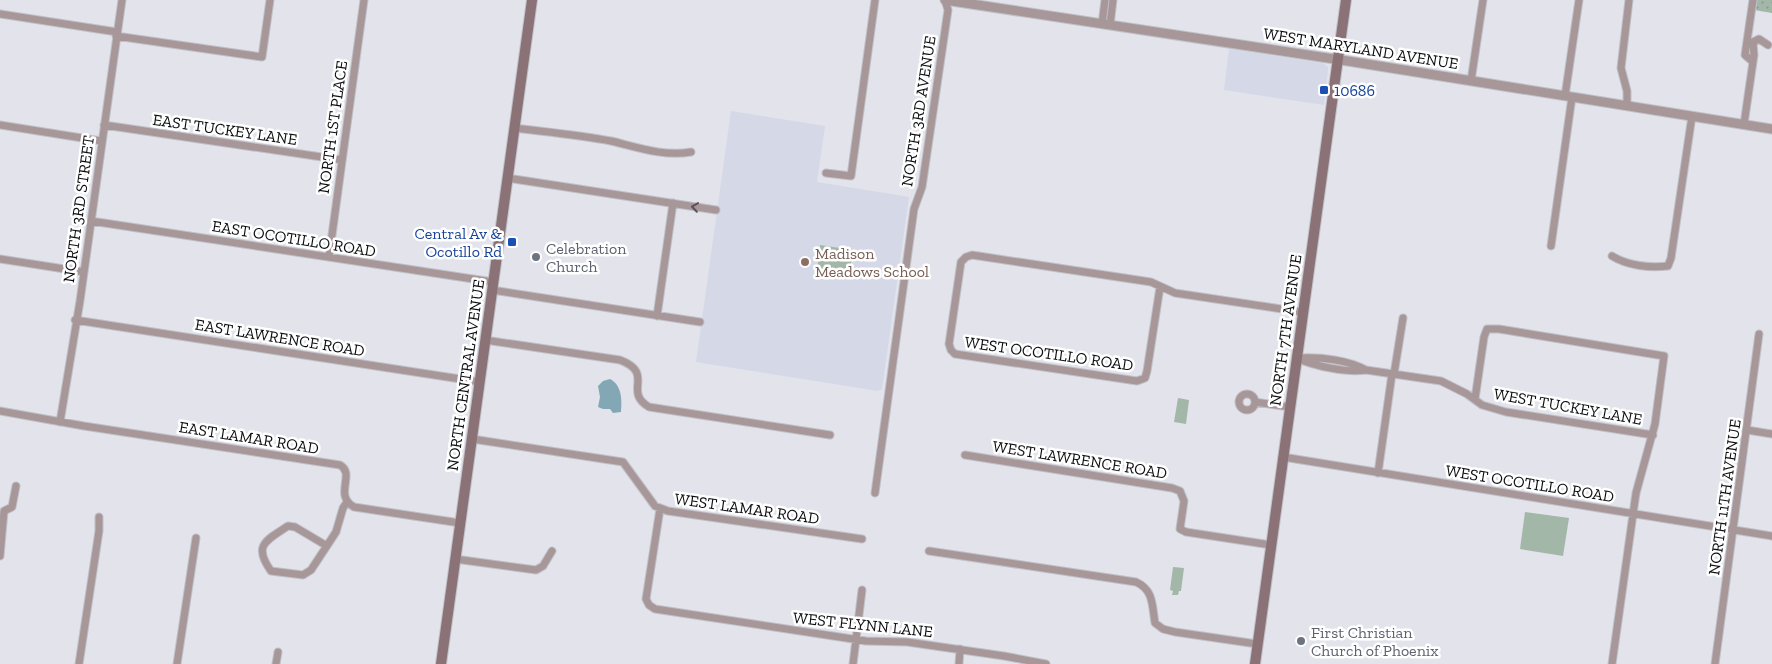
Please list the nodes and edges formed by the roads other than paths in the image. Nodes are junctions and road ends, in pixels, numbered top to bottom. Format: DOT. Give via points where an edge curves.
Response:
graph roads {
  1 [pos="122,0"];
  2 [pos="270,0"];
  3 [pos="364,0"];
  4 [pos="532,0"];
  5 [pos="875,0"];
  6 [pos="945,0"];
  7 [pos="1105,0"];
  8 [pos="1113,0"];
  9 [pos="1346,0"];
  10 [pos="1483,0"];
  11 [pos="1579,0"];
  12 [pos="1629,0"];
  13 [pos="1753,0"];
  14 [pos="0,14"];
  15 [pos="1106,24"];
  16 [pos="116,34"];
  17 [pos="1770,45"];
  18 [pos="1753,58"];
  19 [pos="1338,59"];
  20 [pos="1471,81"];
  21 [pos="1569,96"];
  22 [pos="1627,106"];
  23 [pos="1692,116"];
  24 [pos="1744,124"];
  25 [pos="0,125"];
  26 [pos="104,125"];
  27 [pos="514,128"];
  28 [pos="1772,129"];
  29 [pos="101,141"];
  30 [pos="691,152"];
  31 [pos="342,160"];
  32 [pos="826,173"];
  33 [pos="507,178"];
  34 [pos="673,203"];
  35 [pos="716,210"];
  36 [pos="91,221"];
  37 [pos="1551,246"];
  38 [pos="1612,256"];
  39 [pos="329,258"];
  40 [pos="0,259"];
  41 [pos="84,272"];
  42 [pos="492,286"];
  43 [pos="1160,287"];
  44 [pos="1302,312"];
  45 [pos="657,316"];
  46 [pos="1403,318"];
  47 [pos="75,320"];
  48 [pos="700,322"];
  49 [pos="1759,334"];
  50 [pos="485,340"];
  51 [pos="1296,358"];
  52 [pos="1393,374"];
  53 [pos="480,382"];
  54 [pos="1475,399"];
  55 [pos="1255,402"];
  56 [pos="1290,407"];
  57 [pos="0,411"];
  58 [pos="60,422"];
  59 [pos="1747,430"];
  60 [pos="1772,434"];
  61 [pos="830,435"];
  62 [pos="1653,435"];
  63 [pos="472,439"];
  64 [pos="964,455"];
  65 [pos="1283,458"];
  66 [pos="1378,473"];
  67 [pos="16,486"];
  68 [pos="875,493"];
  69 [pos="347,502"];
  70 [pos="660,509"];
  71 [pos="2,510"];
  72 [pos="1633,514"];
  73 [pos="99,517"];
  74 [pos="460,523"];
  75 [pos="1734,529"];
  76 [pos="1772,536"];
  77 [pos="196,538"];
  78 [pos="862,539"];
  79 [pos="1271,545"];
  80 [pos="327,546"];
  81 [pos="552,551"];
  82 [pos="929,551"];
  83 [pos="0,556"];
  84 [pos="455,559"];
  85 [pos="862,590"];
  86 [pos="856,640"];
  87 [pos="1257,644"];
  88 [pos="960,649"];
  89 [pos="278,652"];
  90 [pos="79,664"];
  91 [pos="177,664"];
  92 [pos="276,664"];
  93 [pos="440,664"];
  94 [pos="853,664"];
  95 [pos="959,664"];
  96 [pos="1046,664"];
  97 [pos="1255,664"];
  98 [pos="1612,664"];
  99 [pos="1714,664"];
  1 -- 16 [label="street, NORTH 3RD STREET"];
  2 -- 16 [label="street" via="262,57"];
  3 -- 31 [label="street, NORTH 1ST PLACE"];
  4 -- 27 [label="main road, NORTH CENTRAL AVENUE"];
  5 -- 32 [label="street" via="851,176"];
  6 -- 15 [label="street, WEST MARYLAND AVENUE"];
  6 -- 68 [label="street, NORTH 3RD AVENUE" via="948,10 929,146 922,187 914,209"];
  7 -- 15 [label="street"];
  8 -- 15 [label="street"];
  9 -- 19 [label="main road, NORTH 7TH AVENUE"];
  10 -- 20 [label="street"];
  11 -- 21 [label="street"];
  12 -- 22 [label="street" via="1620,68 1627,91"];
  13 -- 18 [label="street" via="1745,55"];
  14 -- 16 [label="street"];
  15 -- 19 [label="street, WEST MARYLAND AVENUE"];
  16 -- 26 [label="street, NORTH 3RD STREET"];
  17 -- 18 [label="street" via="1762,40 1753,42"];
  18 -- 24 [label="street"];
  19 -- 20 [label="street, WEST MARYLAND AVENUE"];
  19 -- 44 [label="main road, NORTH 7TH AVENUE"];
  20 -- 21 [label="street, WEST MARYLAND AVENUE"];
  21 -- 22 [label="street, WEST MARYLAND AVENUE"];
  21 -- 37 [label="street"];
  22 -- 23 [label="street, WEST MARYLAND AVENUE"];
  23 -- 24 [label="street, WEST MARYLAND AVENUE"];
  23 -- 38 [label="street" via="1668,266 1622,262"];
  24 -- 28 [label="street, WEST MARYLAND AVENUE"];
  25 -- 29 [label="street"];
  26 -- 29 [label="street, NORTH 3RD STREET"];
  26 -- 31 [label="street, EAST TUCKEY LANE"];
  27 -- 30 [label="street" via="650,150"];
  27 -- 33 [label="main road, NORTH CENTRAL AVENUE"];
  29 -- 36 [label="street, NORTH 3RD STREET"];
  31 -- 39 [label="street, NORTH 1ST PLACE"];
  33 -- 34 [label="street"];
  33 -- 42 [label="main road, NORTH CENTRAL AVENUE"];
  35 -- 34 [label="street, one-way"];
  34 -- 45 [label="street"];
  36 -- 39 [label="street, EAST OCOTILLO ROAD"];
  36 -- 41 [label="street, NORTH 3RD STREET"];
  39 -- 42 [label="street, EAST OCOTILLO ROAD"];
  40 -- 41 [label="street"];
  41 -- 47 [label="street, NORTH 3RD STREET"];
  42 -- 45 [label="street"];
  42 -- 50 [label="main road, NORTH CENTRAL AVENUE"];
  43 -- 43 [label="street, WEST OCOTILLO ROAD" via="1147,371 1145,378 1137,381 955,354 949,344 961,262 972,255 1151,282"];
  43 -- 44 [label="street" via="1175,293"];
  44 -- 51 [label="main road, NORTH 7TH AVENUE"];
  45 -- 48 [label="street"];
  46 -- 52 [label="street"];
  47 -- 53 [label="street, EAST LAWRENCE ROAD"];
  47 -- 58 [label="street, NORTH 3RD STREET"];
  49 -- 59 [label="street, NORTH 11TH AVENUE"];
  50 -- 53 [label="main road, NORTH CENTRAL AVENUE"];
  50 -- 61 [label="street" via="628,363 638,372 639,399 649,407"];
  51 -- 52 [label="street, WEST TUCKEY LANE" via="1357,365 1366,370"];
  51 -- 56 [label="main road, NORTH 7TH AVENUE"];
  52 -- 54 [label="street, WEST TUCKEY LANE" via="1452,385"];
  52 -- 66 [label="street"];
  53 -- 63 [label="main road, NORTH CENTRAL AVENUE"];
  54 -- 62 [label="street, WEST TUCKEY LANE" via="1482,405 1506,412"];
  54 -- 62 [label="street" via="1487,329 1664,356"];
  55 -- 56 [label="street"];
  56 -- 65 [label="main road, NORTH 7TH AVENUE"];
  57 -- 58 [label="street, EAST LAMAR ROAD"];
  58 -- 69 [label="street, EAST LAMAR ROAD" via="340,465 347,472 344,493"];
  59 -- 60 [label="street"];
  59 -- 75 [label="street, NORTH 11TH AVENUE"];
  62 -- 72 [label="street" via="1638,482"];
  63 -- 70 [label="street, WEST LAMAR ROAD" via="623,462 652,503"];
  63 -- 74 [label="main road, NORTH CENTRAL AVENUE"];
  64 -- 79 [label="street, WEST LAWRENCE ROAD" via="1172,488 1180,492 1184,501 1180,529"];
  65 -- 66 [label="street, WEST OCOTILLO ROAD"];
  65 -- 79 [label="main road, NORTH 7TH AVENUE"];
  66 -- 72 [label="street, WEST OCOTILLO ROAD"];
  67 -- 71 [label="street" via="12,507"];
  69 -- 74 [label="street" via="358,509"];
  69 -- 80 [label="street"];
  70 -- 78 [label="street, WEST LAMAR ROAD"];
  70 -- 86 [label="street, WEST FLYNN LANE" via="646,599 649,605 656,609"];
  71 -- 83 [label="street"];
  72 -- 75 [label="street, WEST OCOTILLO ROAD"];
  72 -- 98 [label="street"];
  73 -- 90 [label="street"];
  74 -- 84 [label="main road, NORTH CENTRAL AVENUE"];
  75 -- 76 [label="street, WEST OCOTILLO ROAD"];
  75 -- 99 [label="street, NORTH 11TH AVENUE"];
  77 -- 91 [label="street"];
  79 -- 87 [label="main road, NORTH 7TH AVENUE"];
  80 -- 80 [label="street" via="311,570 303,575 271,571 261,552 266,540 288,526"];
  81 -- 84 [label="street" via="541,568 536,570"];
  82 -- 87 [label="street" via="1136,582 1149,592 1156,623 1163,628"];
  84 -- 93 [label="main road, NORTH CENTRAL AVENUE"];
  85 -- 86 [label="street"];
  86 -- 88 [label="street, WEST FLYNN LANE"];
  86 -- 94 [label="street"];
  87 -- 97 [label="main road, NORTH 7TH AVENUE"];
  88 -- 95 [label="street"];
  88 -- 96 [label="street, WEST FLYNN LANE"];
  89 -- 92 [label="street"];
}
